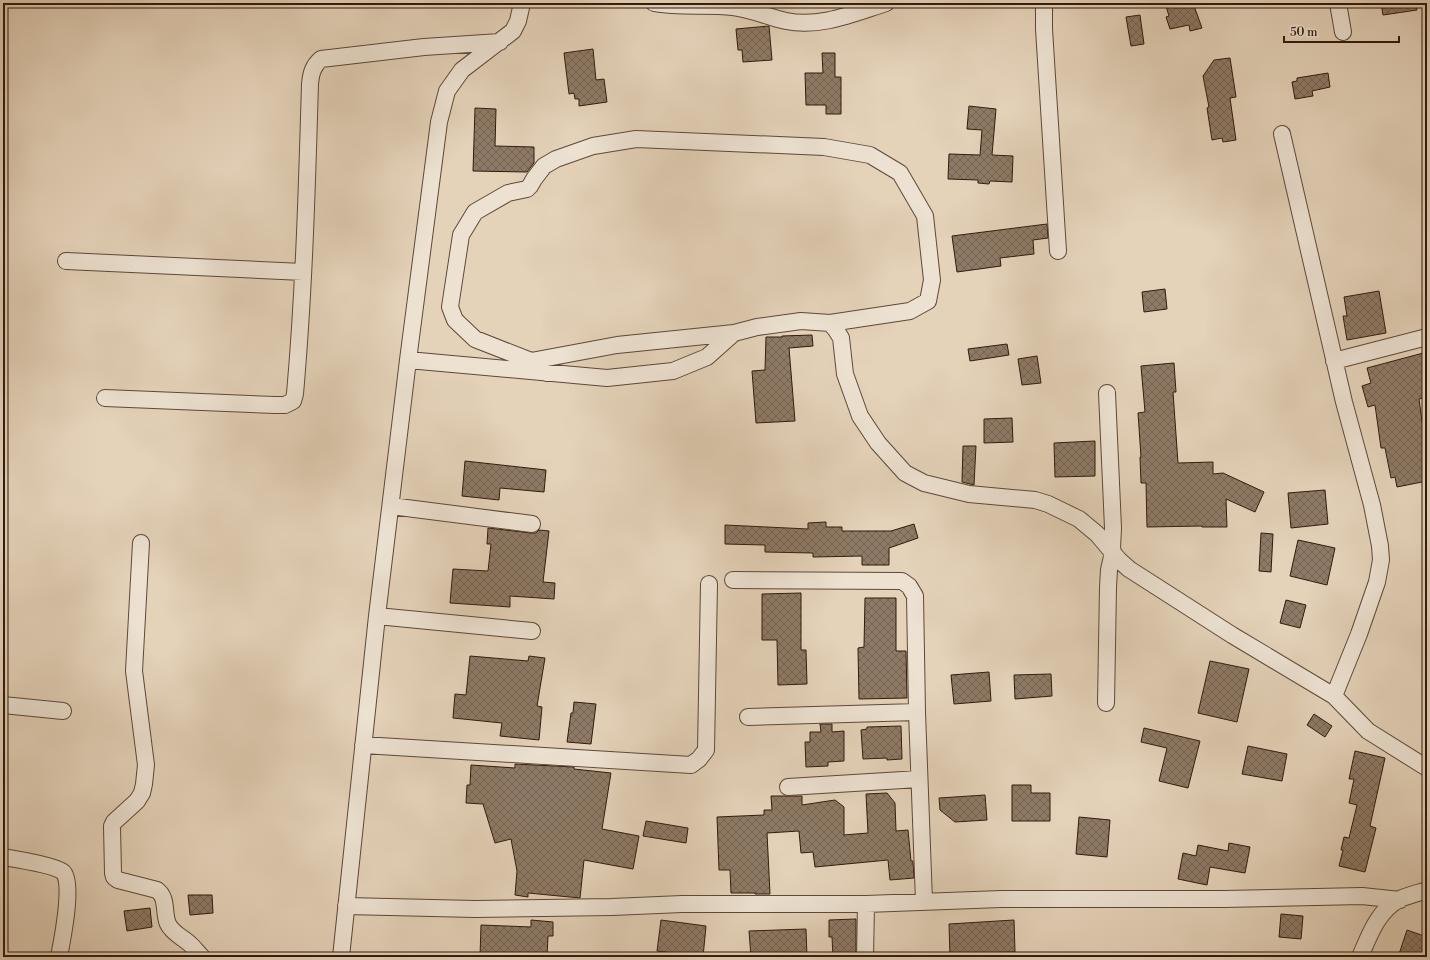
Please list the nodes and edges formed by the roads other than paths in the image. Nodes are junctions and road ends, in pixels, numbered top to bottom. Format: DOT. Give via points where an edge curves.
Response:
graph roads {
  1 [pos="526,3"];
  2 [pos="654,3"];
  3 [pos="886,3"];
  4 [pos="1044,3"];
  5 [pos="1338,3"];
  6 [pos="1343,32"];
  7 [pos="500,42"];
  8 [pos="1282,134"];
  9 [pos="1058,251"];
  10 [pos="66,261"];
  11 [pos="303,272"];
  12 [pos="830,323"];
  13 [pos="734,333"];
  14 [pos="1427,337"];
  15 [pos="408,360"];
  16 [pos="531,361"];
  17 [pos="1334,361"];
  18 [pos="546,373"];
  19 [pos="1108,393"];
  20 [pos="105,398"];
  21 [pos="390,506"];
  22 [pos="532,524"];
  23 [pos="141,543"];
  24 [pos="1114,552"];
  25 [pos="733,580"];
  26 [pos="709,584"];
  27 [pos="377,616"];
  28 [pos="532,631"];
  29 [pos="1334,696"];
  30 [pos="1106,703"];
  31 [pos="3,704"];
  32 [pos="63,711"];
  33 [pos="917,712"];
  34 [pos="748,717"];
  35 [pos="364,745"];
  36 [pos="1427,768"];
  37 [pos="919,779"];
  38 [pos="788,787"];
  39 [pos="3,857"];
  40 [pos="1427,890"];
  41 [pos="1400,900"];
  42 [pos="924,901"];
  43 [pos="866,904"];
  44 [pos="346,906"];
  45 [pos="60,957"];
  46 [pos="202,957"];
  47 [pos="341,957"];
  48 [pos="865,957"];
  49 [pos="1360,957"];
  1 -- 7 [label="street" via="513,31"];
  2 -- 3 [label="street" via="733,7 805,24 853,15"];
  4 -- 9 [label="street"];
  5 -- 6 [label="street"];
  7 -- 11 [label="street" via="424,47 321,59 316,63 310,84"];
  7 -- 15 [label="street" via="462,70 447,91 439,122"];
  8 -- 17 [label="street"];
  10 -- 11 [label="street"];
  11 -- 20 [label="street" via="295,394 292,401 285,405 275,405"];
  12 -- 13 [label="street" via="801,321 757,326"];
  12 -- 16 [label="street" via="910,310 928,301 932,280 925,216 900,173 870,155 824,147 636,139 593,146 556,159 544,166 527,189 508,193 475,212 461,235 450,307 455,320 475,339"];
  12 -- 24 [label="street" via="841,338 845,374 860,416 878,443 905,473 924,483 969,494 1035,500 1048,504 1079,519"];
  13 -- 16 [label="street" via="617,345"];
  13 -- 18 [label="street" via="707,357 673,371 607,378"];
  14 -- 17 [label="street"];
  15 -- 18 [label="street"];
  15 -- 21 [label="street"];
  16 -- 18 [label="street"];
  17 -- 29 [label="street" via="1372,505 1381,560 1367,614"];
  19 -- 24 [label="street"];
  21 -- 22 [label="street"];
  21 -- 27 [label="street"];
  23 -- 46 [label="street" via="134,671 146,765 142,793 112,826 113,873 118,880 160,892 169,926"];
  24 -- 29 [label="street" via="1128,569 1158,589"];
  24 -- 30 [label="street" via="1108,587"];
  25 -- 33 [label="street" via="902,581 909,586 915,596"];
  26 -- 35 [label="street" via="706,750 691,765"];
  27 -- 28 [label="street"];
  27 -- 35 [label="street"];
  29 -- 36 [label="street" via="1368,731"];
  31 -- 32 [label="street"];
  33 -- 34 [label="street"];
  33 -- 37 [label="street"];
  35 -- 44 [label="street"];
  37 -- 38 [label="street"];
  37 -- 42 [label="street"];
  39 -- 45 [label="street" via="53,867 63,871 67,878 68,891"];
  40 -- 41 [label="street"];
  41 -- 42 [label="street" via="1362,896"];
  41 -- 49 [label="street" via="1387,908 1379,918"];
  42 -- 43 [label="street"];
  43 -- 44 [label="street" via="682,904 475,909"];
  43 -- 48 [label="street"];
  44 -- 47 [label="street"];
}
